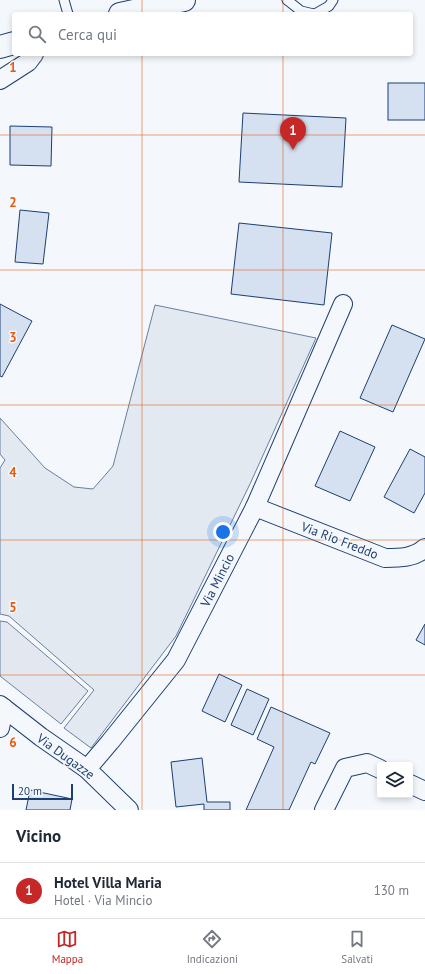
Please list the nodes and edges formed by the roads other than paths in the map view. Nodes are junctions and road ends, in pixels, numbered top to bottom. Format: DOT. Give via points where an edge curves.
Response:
graph roads {
  1 [pos="64,0"];
  2 [pos="184,0"];
  3 [pos="287,0"];
  4 [pos="333,0"];
  5 [pos="147,4"];
  6 [pos="67,12"];
  7 [pos="125,12"];
  8 [pos="306,12"];
  9 [pos="318,12"];
  10 [pos="12,43"];
  11 [pos="0,47"];
  12 [pos="32,56"];
  13 [pos="0,80"];
  14 [pos="343,304"];
  15 [pos="255,507"];
  16 [pos="425,548"];
  17 [pos="2,706"];
  18 [pos="0,728"];
  19 [pos="377,768"];
  20 [pos="87,769"];
  21 [pos="413,785"];
  22 [pos="425,791"];
  23 [pos="129,810"];
  24 [pos="324,810"];
  1 -- 6 [label="lane"];
  2 -- 5 [label="street"];
  3 -- 8 [label="lane"];
  4 -- 9 [label="lane" via="329,6"];
  5 -- 7 [label="street"];
  10 -- 11 [label="street"];
  12 -- 13 [label="street" via="28,62"];
  14 -- 15 [label="street, Via Mincio"];
  15 -- 16 [label="street, Via Rio Freddo" via="386,558 406,558"];
  15 -- 20 [label="street, Via Mincio" via="176,660"];
  17 -- 18 [label="street"];
  17 -- 20 [label="street, Via Dugazze"];
  19 -- 24 [label="street" via="367,763 345,768"];
  20 -- 23 [label="street, Via Dugazze"];
  21 -- 22 [label="street"];
}
